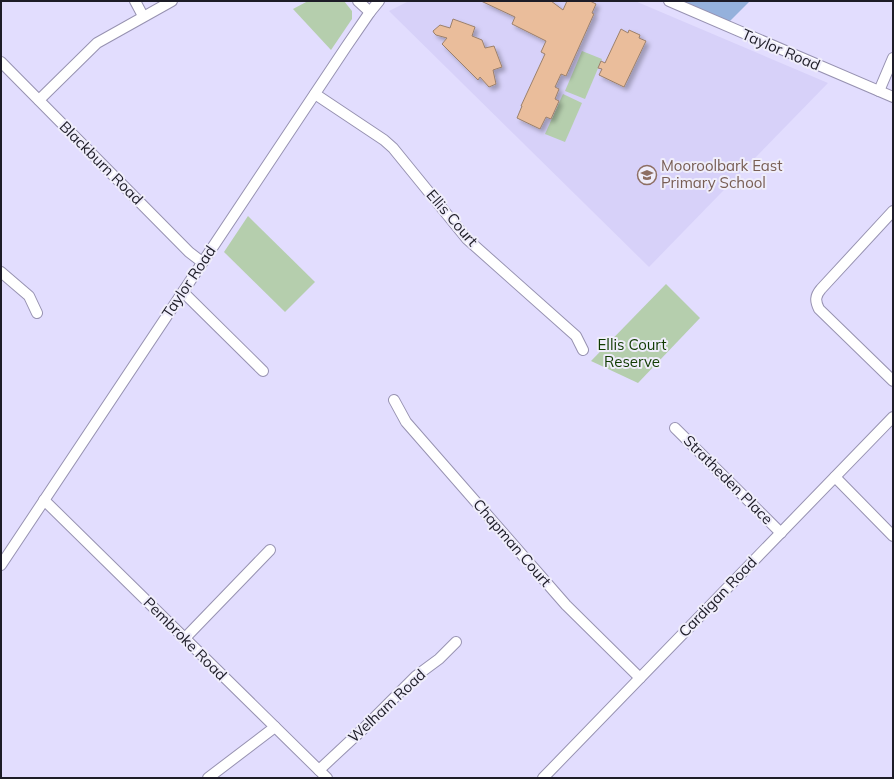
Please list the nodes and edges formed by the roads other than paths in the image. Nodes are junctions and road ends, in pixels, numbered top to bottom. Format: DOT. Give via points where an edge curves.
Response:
graph roads {
  1 [pos="135,1"];
  2 [pos="172,1"];
  3 [pos="358,1"];
  4 [pos="379,1"];
  5 [pos="668,1"];
  6 [pos="370,12"];
  7 [pos="143,16"];
  8 [pos="893,58"];
  9 [pos="1,62"];
  10 [pos="879,91"];
  11 [pos="316,94"];
  12 [pos="893,97"];
  13 [pos="39,100"];
  14 [pos="893,211"];
  15 [pos="202,262"];
  16 [pos="1,272"];
  17 [pos="183,292"];
  18 [pos="37,313"];
  19 [pos="583,350"];
  20 [pos="262,371"];
  21 [pos="893,381"];
  22 [pos="394,400"];
  23 [pos="893,417"];
  24 [pos="675,428"];
  25 [pos="835,477"];
  26 [pos="44,500"];
  27 [pos="781,533"];
  28 [pos="893,536"];
  29 [pos="270,550"];
  30 [pos="1,565"];
  31 [pos="185,638"];
  32 [pos="456,642"];
  33 [pos="640,678"];
  34 [pos="275,727"];
  35 [pos="319,770"];
  36 [pos="208,778"];
  37 [pos="326,778"];
  38 [pos="543,778"];
  1 -- 7 [label="street"];
  2 -- 7 [label="street"];
  3 -- 6 [label="street"];
  4 -- 6 [label="street, Taylor Road"];
  5 -- 10 [label="street, Taylor Road"];
  6 -- 11 [label="street, Taylor Road"];
  7 -- 13 [label="street" via="97,43"];
  8 -- 10 [label="street"];
  9 -- 13 [label="street, Blackburn Road"];
  10 -- 12 [label="street, Taylor Road"];
  11 -- 15 [label="street, Taylor Road"];
  11 -- 19 [label="street, Ellis Court" via="393,148 468,239 576,336"];
  13 -- 15 [label="street, Blackburn Road" via="189,252"];
  14 -- 21 [label="street" via="821,289 815,300 819,309"];
  15 -- 17 [label="street, Taylor Road"];
  16 -- 18 [label="street" via="29,296"];
  17 -- 20 [label="street"];
  17 -- 26 [label="street, Taylor Road"];
  22 -- 33 [label="street, Chapman Court" via="406,422 566,605"];
  23 -- 25 [label="street, Cardigan Road"];
  24 -- 27 [label="street, Stratheden Place"];
  25 -- 27 [label="street, Cardigan Road"];
  25 -- 28 [label="street"];
  26 -- 30 [label="street, Taylor Road"];
  26 -- 31 [label="street, Pembroke Road"];
  27 -- 33 [label="street, Cardigan Road"];
  29 -- 31 [label="street"];
  31 -- 34 [label="street, Pembroke Road"];
  32 -- 35 [label="street, Welham Road" via="416,676"];
  33 -- 38 [label="street, Cardigan Road"];
  34 -- 35 [label="street, Pembroke Road"];
  34 -- 36 [label="street"];
  35 -- 37 [label="street, Pembroke Road"];
}
